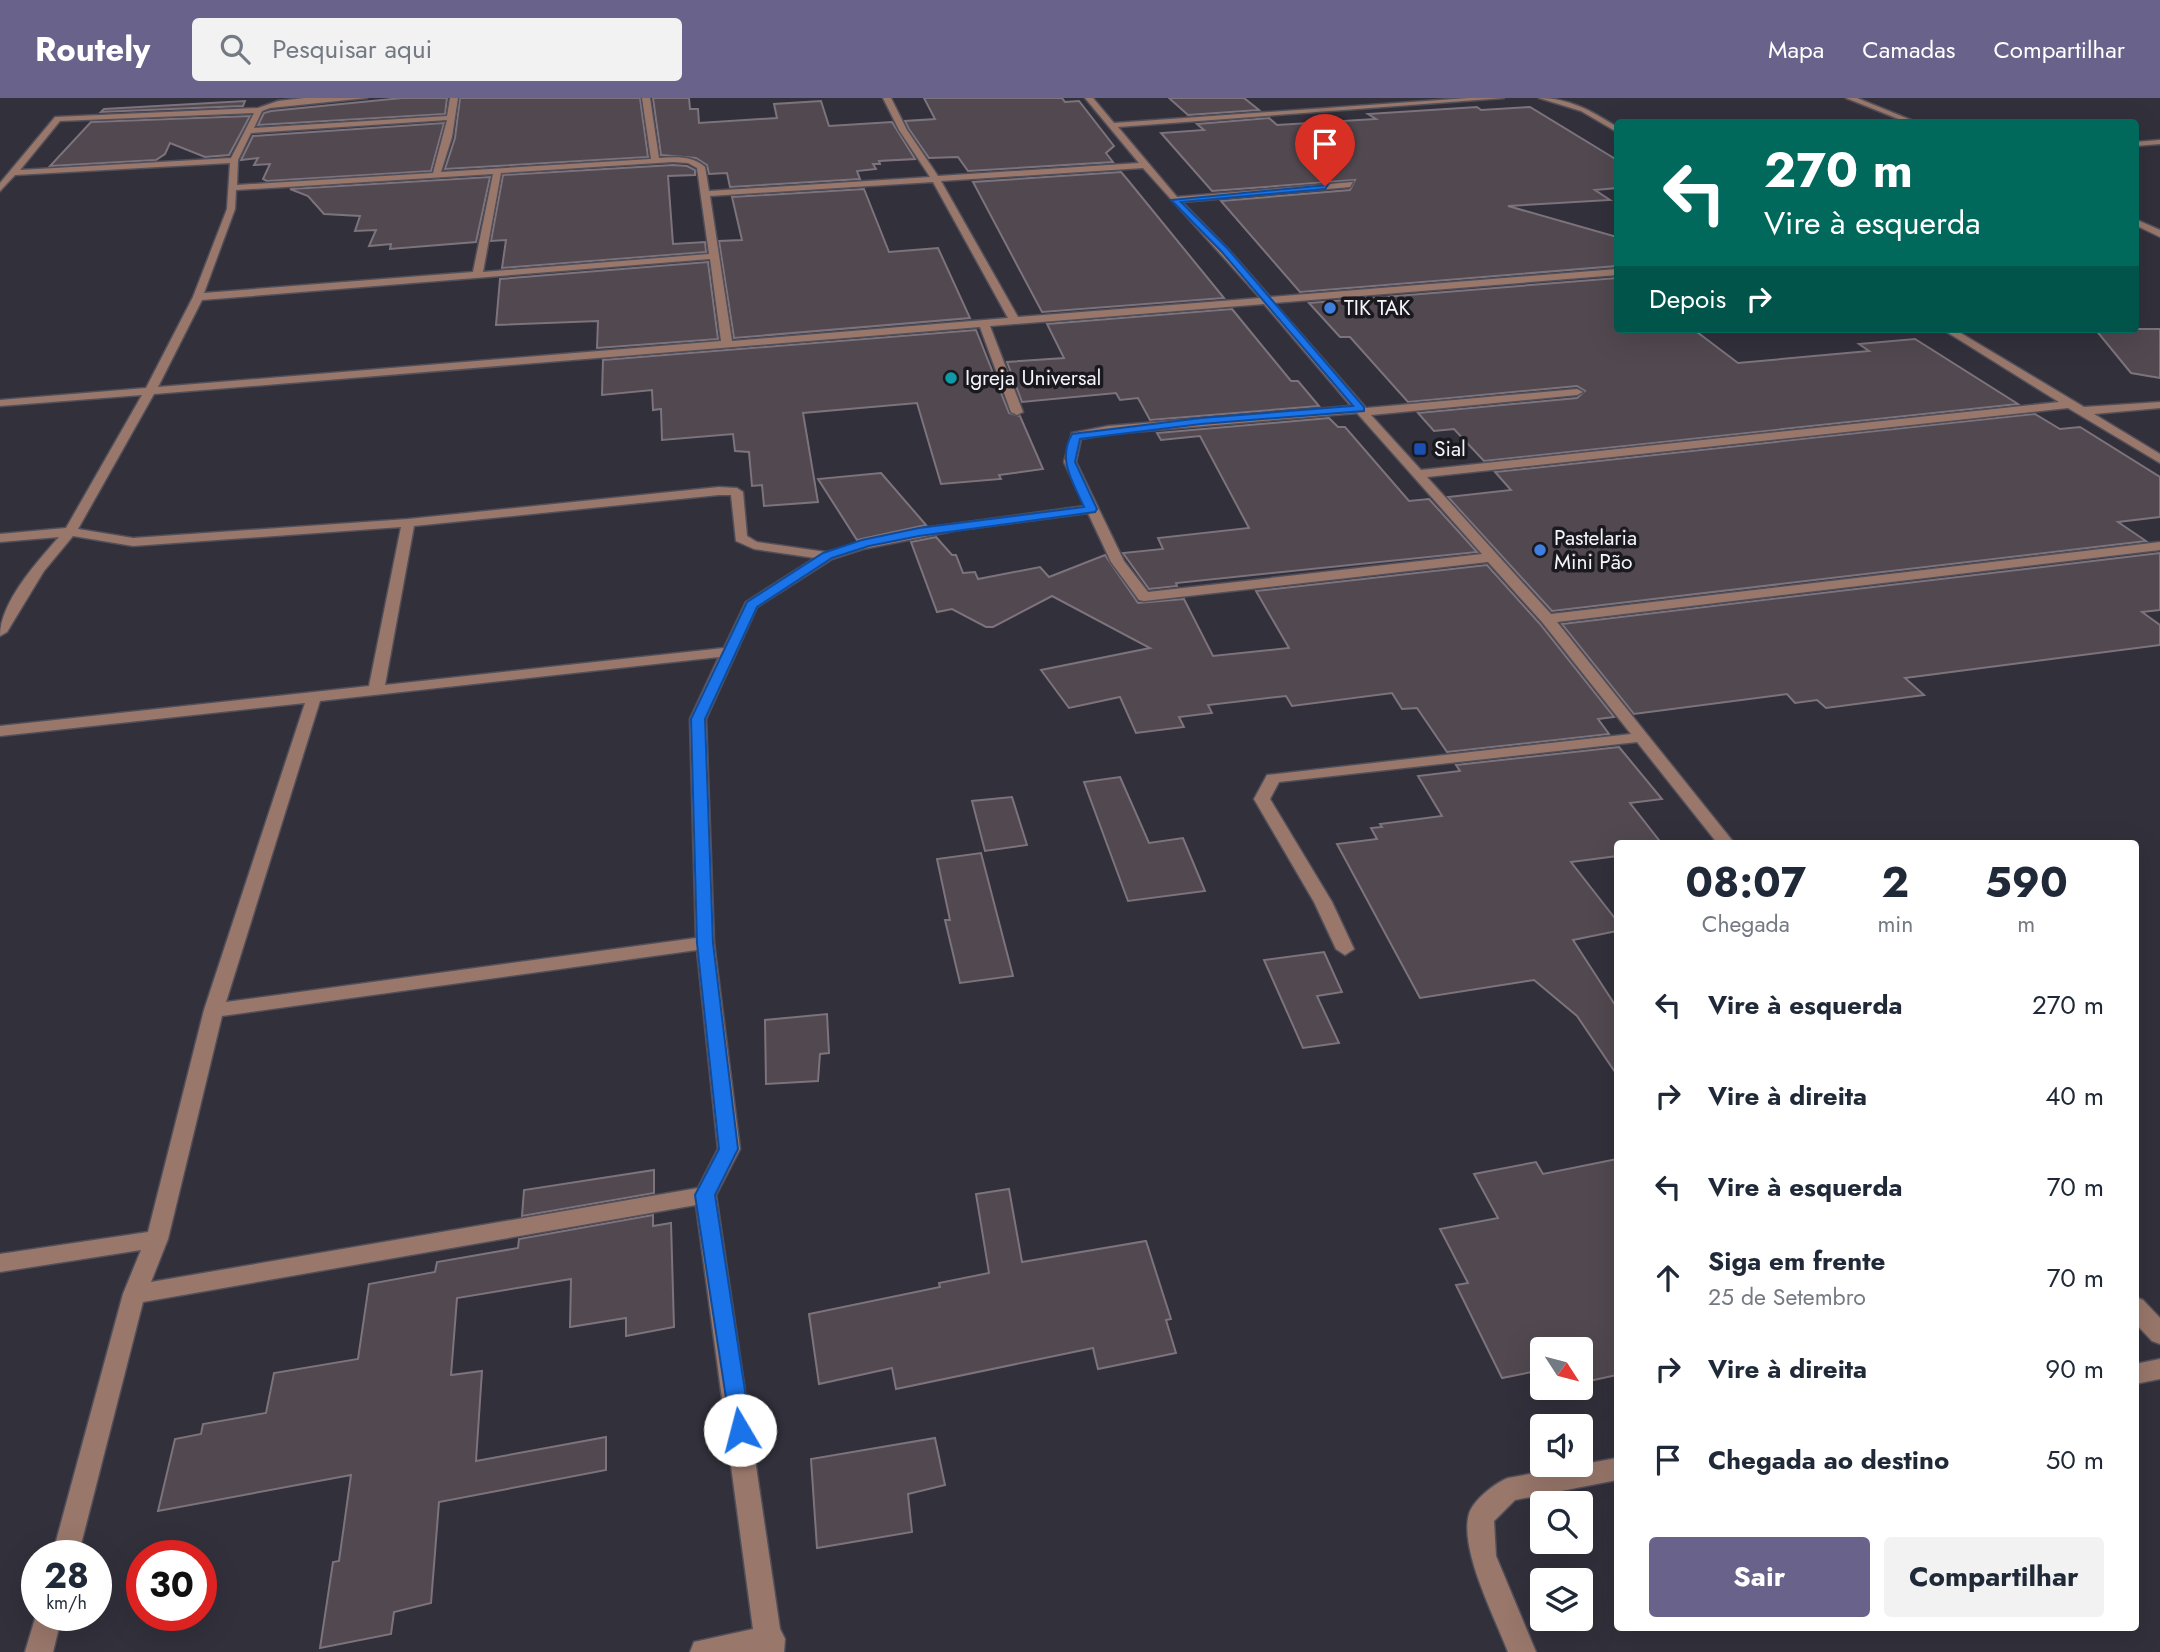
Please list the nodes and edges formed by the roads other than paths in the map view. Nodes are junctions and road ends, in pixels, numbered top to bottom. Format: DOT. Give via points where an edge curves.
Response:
graph roads {
  1 [pos="363,98"];
  2 [pos="454,98"];
  3 [pos="646,98"];
  4 [pos="887,98"];
  5 [pos="1089,98"];
  6 [pos="1336,98"];
  7 [pos="1500,98"];
  8 [pos="1543,98"];
  9 [pos="1850,98"];
  10 [pos="1348,107"];
  11 [pos="259,110"];
  12 [pos="449,118"];
  13 [pos="1904,119"];
  14 [pos="1113,125"];
  15 [pos="1614,128"];
  16 [pos="251,131"];
  17 [pos="2160,142"];
  18 [pos="2139,144"];
  19 [pos="234,160"];
  20 [pos="654,161"];
  21 [pos="1147,165"];
  22 [pos="0,169"];
  23 [pos="14,171"];
  24 [pos="497,173"];
  25 [pos="436,176"];
  26 [pos="935,178"];
  27 [pos="1350,184"];
  28 [pos="0,188"];
  29 [pos="232,188"];
  30 [pos="707,194"];
  31 [pos="1175,200"];
  32 [pos="2139,224"];
  33 [pos="2139,230"];
  34 [pos="2157,231"];
  35 [pos="716,256"];
  36 [pos="1614,272"];
  37 [pos="477,275"];
  38 [pos="198,297"];
  39 [pos="1268,300"];
  40 [pos="1015,321"];
  41 [pos="984,324"];
  42 [pos="1954,333"];
  43 [pos="727,345"];
  44 [pos="1577,392"];
  45 [pos="149,393"];
  46 [pos="0,403"];
  47 [pos="2160,405"];
  48 [pos="2077,408"];
  49 [pos="1361,410"];
  50 [pos="1017,412"];
  51 [pos="2160,459"];
  52 [pos="1419,474"];
  53 [pos="1091,509"];
  54 [pos="408,523"];
  55 [pos="70,533"];
  56 [pos="0,538"];
  57 [pos="2160,546"];
  58 [pos="827,556"];
  59 [pos="1493,556"];
  60 [pos="1548,619"];
  61 [pos="0,632"];
  62 [pos="728,652"];
  63 [pos="376,691"];
  64 [pos="314,697"];
  65 [pos="0,731"];
  66 [pos="1643,737"];
  67 [pos="1724,840"];
  68 [pos="705,943"];
  69 [pos="1345,949"];
  70 [pos="214,1010"];
  71 [pos="705,1195"];
  72 [pos="157,1239"];
  73 [pos="0,1263"];
  74 [pos="134,1294"];
  75 [pos="2139,1311"];
  76 [pos="2160,1334"];
  77 [pos="2160,1369"];
  78 [pos="2139,1373"];
  79 [pos="1614,1470"];
  80 [pos="69,1540"];
  81 [pos="45,1631"];
  82 [pos="771,1645"];
  83 [pos="39,1652"];
  84 [pos="704,1652"];
  85 [pos="1522,1652"];
  1 -- 11 [label="street" via="280,103"];
  2 -- 12 [label="street"];
  3 -- 20 [label="street"];
  4 -- 26 [label="street"];
  5 -- 14 [label="street"];
  6 -- 10 [label="street"];
  7 -- 10 [label="street"];
  8 -- 15 [label="street" via="1587,106"];
  9 -- 13 [label="street"];
  10 -- 14 [label="street"];
  11 -- 16 [label="street"];
  11 -- 23 [label="street" via="58,119"];
  12 -- 16 [label="street"];
  12 -- 25 [label="street"];
  14 -- 21 [label="street"];
  16 -- 19 [label="street"];
  17 -- 18 [label="street"];
  19 -- 23 [label="street"];
  19 -- 29 [label="street"];
  20 -- 24 [label="street"];
  20 -- 30 [label="street" via="695,162 702,167"];
  21 -- 26 [label="street"];
  21 -- 31 [label="street"];
  22 -- 23 [label="street"];
  23 -- 28 [label="street"];
  24 -- 25 [label="street"];
  24 -- 37 [label="street"];
  25 -- 29 [label="street"];
  26 -- 30 [label="street"];
  26 -- 40 [label="street"];
  27 -- 31 [label="street"];
  29 -- 38 [label="street" via="230,209"];
  30 -- 35 [label="street"];
  31 -- 39 [label="street"];
  32 -- 34 [label="street"];
  33 -- 34 [label="street"];
  35 -- 37 [label="street"];
  35 -- 43 [label="street"];
  36 -- 39 [label="street"];
  37 -- 38 [label="street"];
  38 -- 45 [label="street"];
  39 -- 40 [label="street"];
  39 -- 49 [label="street"];
  40 -- 41 [label="street"];
  41 -- 43 [label="street"];
  41 -- 50 [label="street"];
  42 -- 48 [label="street"];
  43 -- 45 [label="street"];
  44 -- 49 [label="street"];
  45 -- 46 [label="street"];
  45 -- 55 [label="street"];
  47 -- 48 [label="street"];
  48 -- 51 [label="street"];
  48 -- 52 [label="street"];
  49 -- 52 [label="street"];
  49 -- 53 [label="street" via="1188,422 1076,436 1070,462"];
  52 -- 59 [label="street"];
  53 -- 58 [label="street" via="919,532"];
  53 -- 59 [label="street" via="1129,580 1144,597"];
  54 -- 55 [label="street" via="133,542"];
  54 -- 58 [label="street" via="729,491 737,492 741,538 754,545"];
  54 -- 63 [label="street"];
  55 -- 56 [label="street"];
  55 -- 61 [label="street" via="38,569"];
  57 -- 60 [label="street"];
  58 -- 62 [label="street" via="751,605"];
  59 -- 60 [label="street"];
  60 -- 66 [label="street"];
  62 -- 63 [label="street"];
  62 -- 68 [label="street" via="698,719"];
  63 -- 64 [label="street"];
  64 -- 65 [label="street"];
  64 -- 70 [label="street"];
  66 -- 67 [label="street"];
  66 -- 69 [label="street" via="1273,778 1262,799 1323,902"];
  68 -- 70 [label="street"];
  68 -- 71 [label="street" via="729,1149"];
  70 -- 72 [label="street"];
  71 -- 74 [label="street"];
  71 -- 82 [label="street"];
  72 -- 73 [label="street"];
  72 -- 74 [label="street"];
  74 -- 80 [label="street"];
  75 -- 76 [label="street"];
  77 -- 78 [label="street"];
  79 -- 85 [label="street" via="1508,1490 1481,1516 1483,1556"];
  81 -- 83 [label="street"];
  82 -- 84 [label="street"];
}
